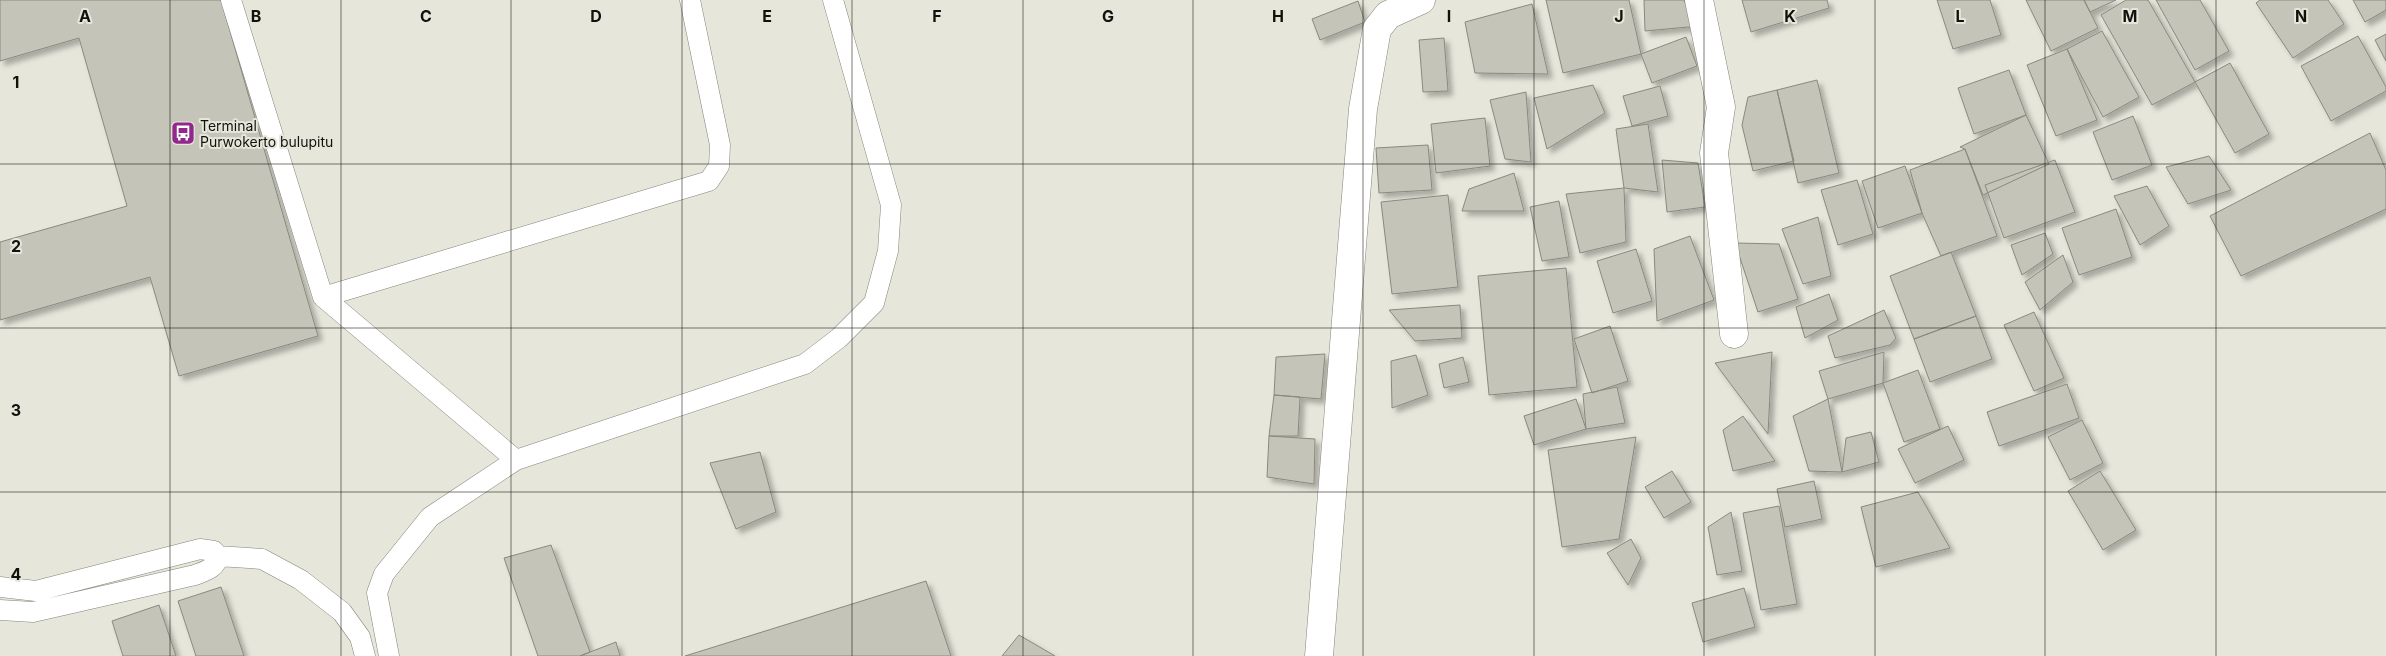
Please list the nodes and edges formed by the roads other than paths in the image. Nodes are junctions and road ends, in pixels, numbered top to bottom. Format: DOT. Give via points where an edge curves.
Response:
graph roads {
  1 [pos="231,0"];
  2 [pos="690,0"];
  3 [pos="833,0"];
  4 [pos="1421,0"];
  5 [pos="1699,0"];
  6 [pos="323,296"];
  7 [pos="1734,334"];
  8 [pos="516,460"];
  9 [pos="218,556"];
  10 [pos="0,587"];
  11 [pos="0,610"];
  12 [pos="365,656"];
  13 [pos="389,656"];
  14 [pos="1319,656"];
  1 -- 6 [label="lane"];
  2 -- 6 [label="lane" via="720,145 719,166 709,181"];
  3 -- 8 [label="lane" via="891,204 888,251 874,303 839,338 805,364"];
  4 -- 14 [label="street" via="1388,15 1377,29 1365,100"];
  5 -- 7 [label="street" via="1721,107 1714,153"];
  6 -- 8 [label="lane"];
  8 -- 13 [label="lane" via="430,517 384,574 377,593"];
  9 -- 10 [label="lane" via="214,550 192,550 36,590"];
  9 -- 11 [label="lane" via="211,568 195,575 33,612"];
  9 -- 12 [label="lane" via="262,559 301,580 342,612 360,636"];
}
